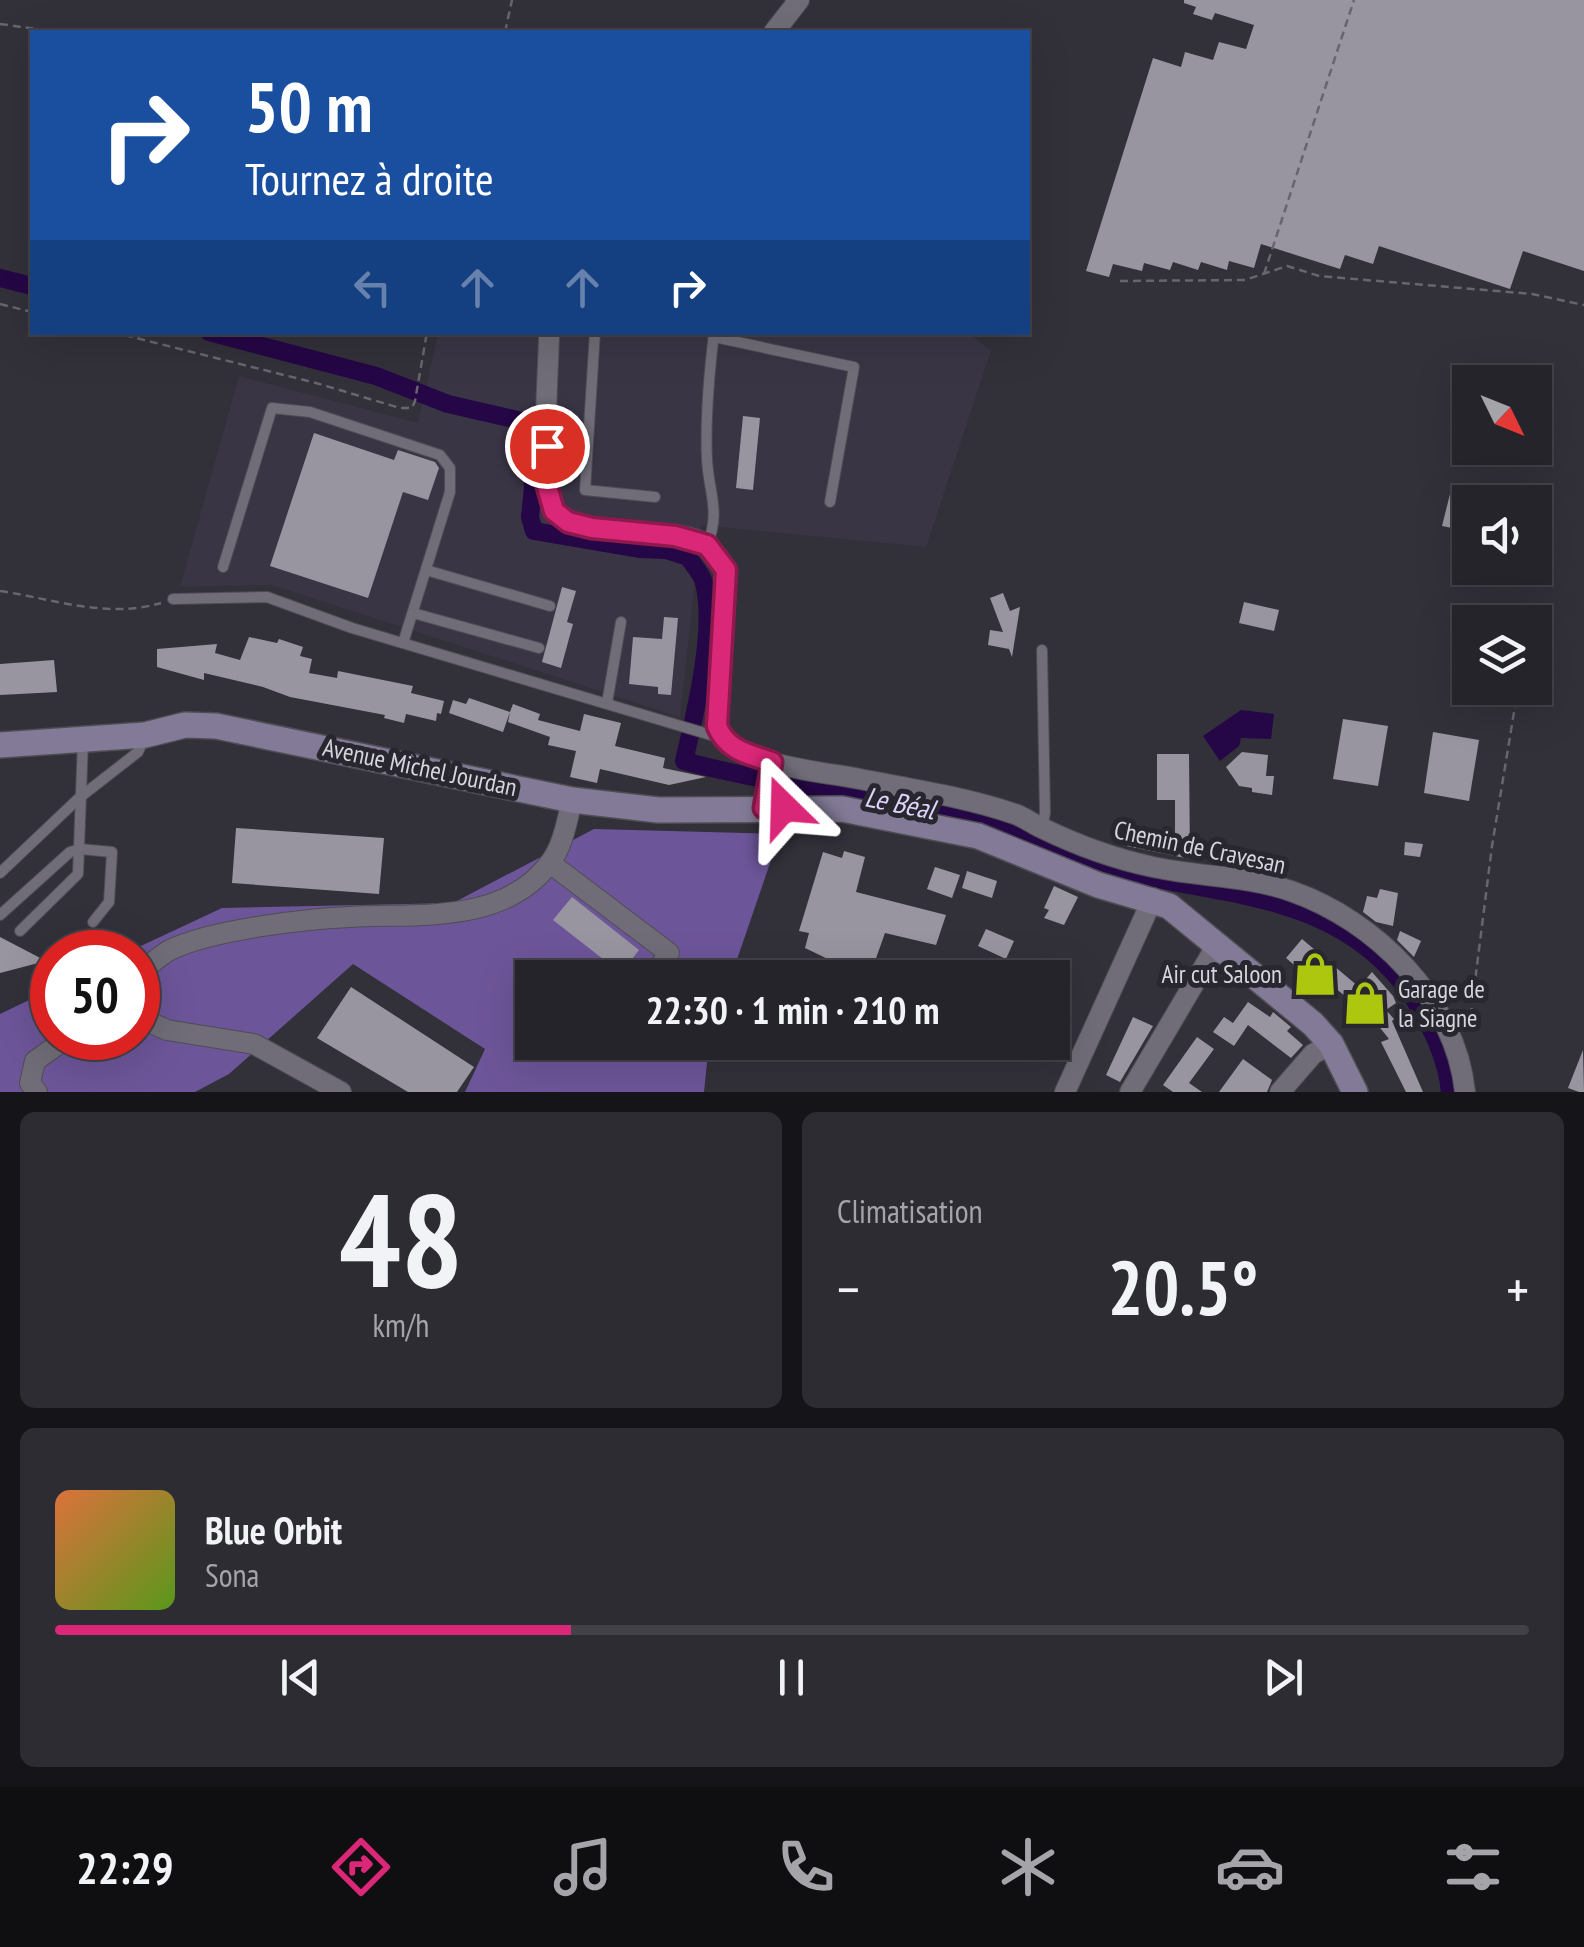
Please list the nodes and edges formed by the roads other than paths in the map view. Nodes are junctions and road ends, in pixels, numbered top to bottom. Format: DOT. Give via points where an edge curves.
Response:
graph roads {
  1 [pos="800,0"];
  2 [pos="776,30"];
  3 [pos="549,335"];
  4 [pos="595,335"];
  5 [pos="714,335"];
  6 [pos="655,497"];
  7 [pos="830,502"];
  8 [pos="707,545"];
  9 [pos="223,566"];
  10 [pos="426,570"];
  11 [pos="173,599"];
  12 [pos="550,606"];
  13 [pos="413,613"];
  14 [pos="621,622"];
  15 [pos="404,644"];
  16 [pos="539,648"];
  17 [pos="1042,650"];
  18 [pos="607,704"];
  19 [pos="145,735"];
  20 [pos="722,738"];
  21 [pos="83,740"];
  22 [pos="0,745"];
  23 [pos="770,782"];
  24 [pos="79,798"];
  25 [pos="572,800"];
  26 [pos="1042,828"];
  27 [pos="80,849"];
  28 [pos="550,863"];
  29 [pos="0,873"];
  30 [pos="1153,898"];
  31 [pos="0,914"];
  32 [pos="93,922"];
  33 [pos="20,932"];
  34 [pos="1218,943"];
  35 [pos="160,959"];
  36 [pos="664,960"];
  37 [pos="160,1027"];
  38 [pos="1331,1044"];
  39 [pos="37,1060"];
  40 [pos="37,1092"];
  41 [pos="341,1092"];
  42 [pos="1066,1092"];
  43 [pos="1130,1092"];
  44 [pos="1280,1092"];
  45 [pos="1354,1092"];
  46 [pos="1465,1092"];
  1 -- 2 [label="street"];
  3 -- 8 [label="street" via="546,483 554,511 592,528"];
  4 -- 6 [label="lane" via="585,490"];
  5 -- 7 [label="lane" via="854,368"];
  5 -- 8 [label="lane" via="708,461 716,524"];
  8 -- 20 [label="street" via="726,570 717,703"];
  9 -- 10 [label="lane" via="272,408 310,412 440,455 450,468 450,492"];
  10 -- 12 [label="lane"];
  10 -- 13 [label="lane"];
  11 -- 15 [label="lane" via="267,597"];
  13 -- 15 [label="lane"];
  13 -- 16 [label="lane"];
  14 -- 18 [label="lane"];
  15 -- 18 [label="lane"];
  17 -- 26 [label="lane"];
  18 -- 20 [label="lane"];
  19 -- 21 [label="main road, Avenue Michel Jourdan"];
  19 -- 24 [label="lane" via="138,752"];
  19 -- 25 [label="main road, Avenue Michel Jourdan" via="185,725 247,730"];
  20 -- 23 [label="street, Chemin de Cravesan"];
  21 -- 22 [label="main road, Avenue Michel Jourdan"];
  21 -- 24 [label="lane"];
  23 -- 25 [label="main road, Avenue Michel Jourdan" via="658,810"];
  23 -- 26 [label="street, Chemin de Cravesan" via="1016,814"];
  23 -- 30 [label="main road, Avenue Michel Jourdan" via="842,809 978,836 1098,885"];
  24 -- 27 [label="lane"];
  24 -- 29 [label="lane"];
  25 -- 28 [label="street"];
  26 -- 46 [label="street, Chemin de Cravesan" via="1150,867 1290,890 1374,935 1430,1002 1462,1065"];
  27 -- 31 [label="lane"];
  27 -- 32 [label="lane" via="112,852 109,902"];
  27 -- 33 [label="lane" via="78,874"];
  28 -- 35 [label="street" via="500,902 449,914 237,930"];
  28 -- 36 [label="street" via="669,953"];
  30 -- 34 [label="main road"];
  30 -- 42 [label="street"];
  34 -- 38 [label="main road"];
  34 -- 43 [label="street"];
  37 -- 41 [label="street" via="254,1044"];
  38 -- 44 [label="street" via="1313,1054"];
  38 -- 45 [label="main road"];
  39 -- 40 [label="street" via="30,1083"];
}
